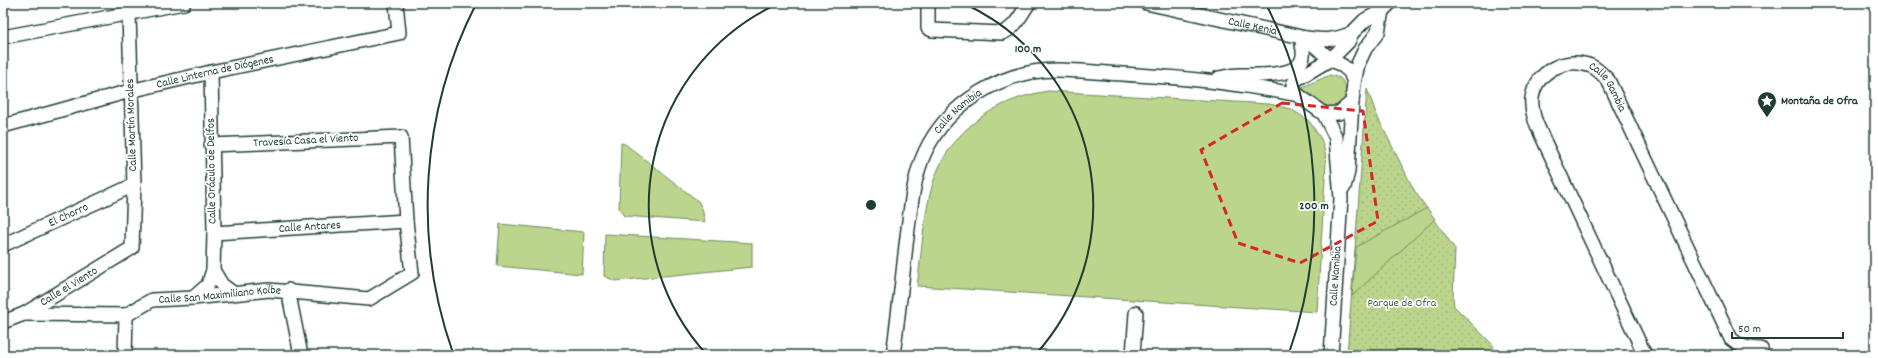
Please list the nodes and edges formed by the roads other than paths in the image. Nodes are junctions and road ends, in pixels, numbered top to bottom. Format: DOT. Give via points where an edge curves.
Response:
graph roads {
  1 [pos="184,3"];
  2 [pos="396,3"];
  3 [pos="928,3"];
  4 [pos="1029,3"];
  5 [pos="1146,3"];
  6 [pos="1386,7"];
  7 [pos="129,8"];
  8 [pos="1352,33"];
  9 [pos="3,37"];
  10 [pos="1304,42"];
  11 [pos="1330,59"];
  12 [pos="1311,70"];
  13 [pos="211,72"];
  14 [pos="1297,79"];
  15 [pos="1206,80"];
  16 [pos="1354,83"];
  17 [pos="1254,86"];
  18 [pos="130,91"];
  19 [pos="1298,95"];
  20 [pos="1352,102"];
  21 [pos="1324,114"];
  22 [pos="3,126"];
  23 [pos="211,145"];
  24 [pos="134,185"];
  25 [pos="1341,198"];
  26 [pos="406,221"];
  27 [pos="214,233"];
  28 [pos="3,245"];
  29 [pos="132,248"];
  30 [pos="213,270"];
  31 [pos="288,290"];
  32 [pos="232,293"];
  33 [pos="193,298"];
  34 [pos="1136,312"];
  35 [pos="24,314"];
  36 [pos="126,315"];
  37 [pos="3,322"];
  38 [pos="1761,350"];
  39 [pos="125,355"];
  40 [pos="301,355"];
  41 [pos="893,355"];
  42 [pos="1133,355"];
  43 [pos="1331,355"];
  44 [pos="1645,355"];
  1 -- 7 [label="street"];
  2 -- 13 [label="street, Calle Linterna de Diógenes" via="399,33"];
  3 -- 4 [label="street" via="928,28 932,30 1002,33 1013,27"];
  5 -- 10 [label="street, Calle Kenia" via="1289,36"];
  6 -- 8 [label="street" via="1365,20"];
  6 -- 16 [label="street" via="1378,32 1358,64"];
  7 -- 9 [label="street"];
  7 -- 18 [label="street, Calle Martín Morales"];
  8 -- 10 [label="street" via="1338,39"];
  8 -- 11 [label="street" via="1348,42"];
  10 -- 11 [label="street, Calle Kenia"];
  10 -- 12 [label="street" via="1312,56"];
  10 -- 15 [label="street, Calle Namibia" via="1302,61 1296,68 1286,72"];
  11 -- 12 [label="street"];
  11 -- 16 [label="street" via="1350,72"];
  12 -- 14 [label="street"];
  13 -- 18 [label="street, Calle Linterna de Diógenes"];
  13 -- 23 [label="street, Calle Oráculo de Delfos"];
  14 -- 17 [label="street, Calle Namibia"];
  14 -- 19 [label="street" via="1293,84"];
  15 -- 17 [label="street, Calle Namibia"];
  15 -- 41 [label="street, Calle Namibia" via="1056,70 1023,75 995,85 959,108 930,143 911,203"];
  16 -- 20 [label="street"];
  17 -- 19 [label="street, Calle Namibia"];
  18 -- 22 [label="street, Calle Linterna de Diógenes"];
  18 -- 24 [label="street, Calle Martín Morales"];
  19 -- 21 [label="street"];
  20 -- 21 [label="street" via="1339,113"];
  20 -- 25 [label="street, Calle Namibia" via="1348,172"];
  21 -- 25 [label="street, Calle Namibia" via="1336,138"];
  23 -- 26 [label="street, Travesía Casa el Viento" via="401,137"];
  23 -- 27 [label="street, Calle Oráculo de Delfos"];
  24 -- 28 [label="street, El Chorro"];
  24 -- 29 [label="street, Calle Martín Morales"];
  25 -- 43 [label="street, Calle Namibia"];
  26 -- 27 [label="street, Calle Antares"];
  26 -- 31 [label="street, Calle San Maximiliano Kolbe" via="412,274 369,299"];
  27 -- 30 [label="street, Calle Oráculo de Delfos"];
  29 -- 35 [label="street, Calle el Viento"];
  30 -- 32 [label="street" via="222,285"];
  30 -- 33 [label="street, Calle Oráculo de Delfos" via="208,285"];
  31 -- 32 [label="street, Calle San Maximiliano Kolbe"];
  31 -- 40 [label="street"];
  32 -- 33 [label="street, Calle San Maximiliano Kolbe"];
  33 -- 36 [label="street, Calle San Maximiliano Kolbe" via="152,300"];
  34 -- 42 [label="street"];
  35 -- 36 [label="street"];
  35 -- 37 [label="street, Calle el Viento"];
  36 -- 39 [label="street"];
  38 -- 44 [label="street, Calle Gambia" via="1748,349 1731,339 1608,80 1592,66 1574,63 1558,65 1544,74 1535,88 1532,110"];
}
